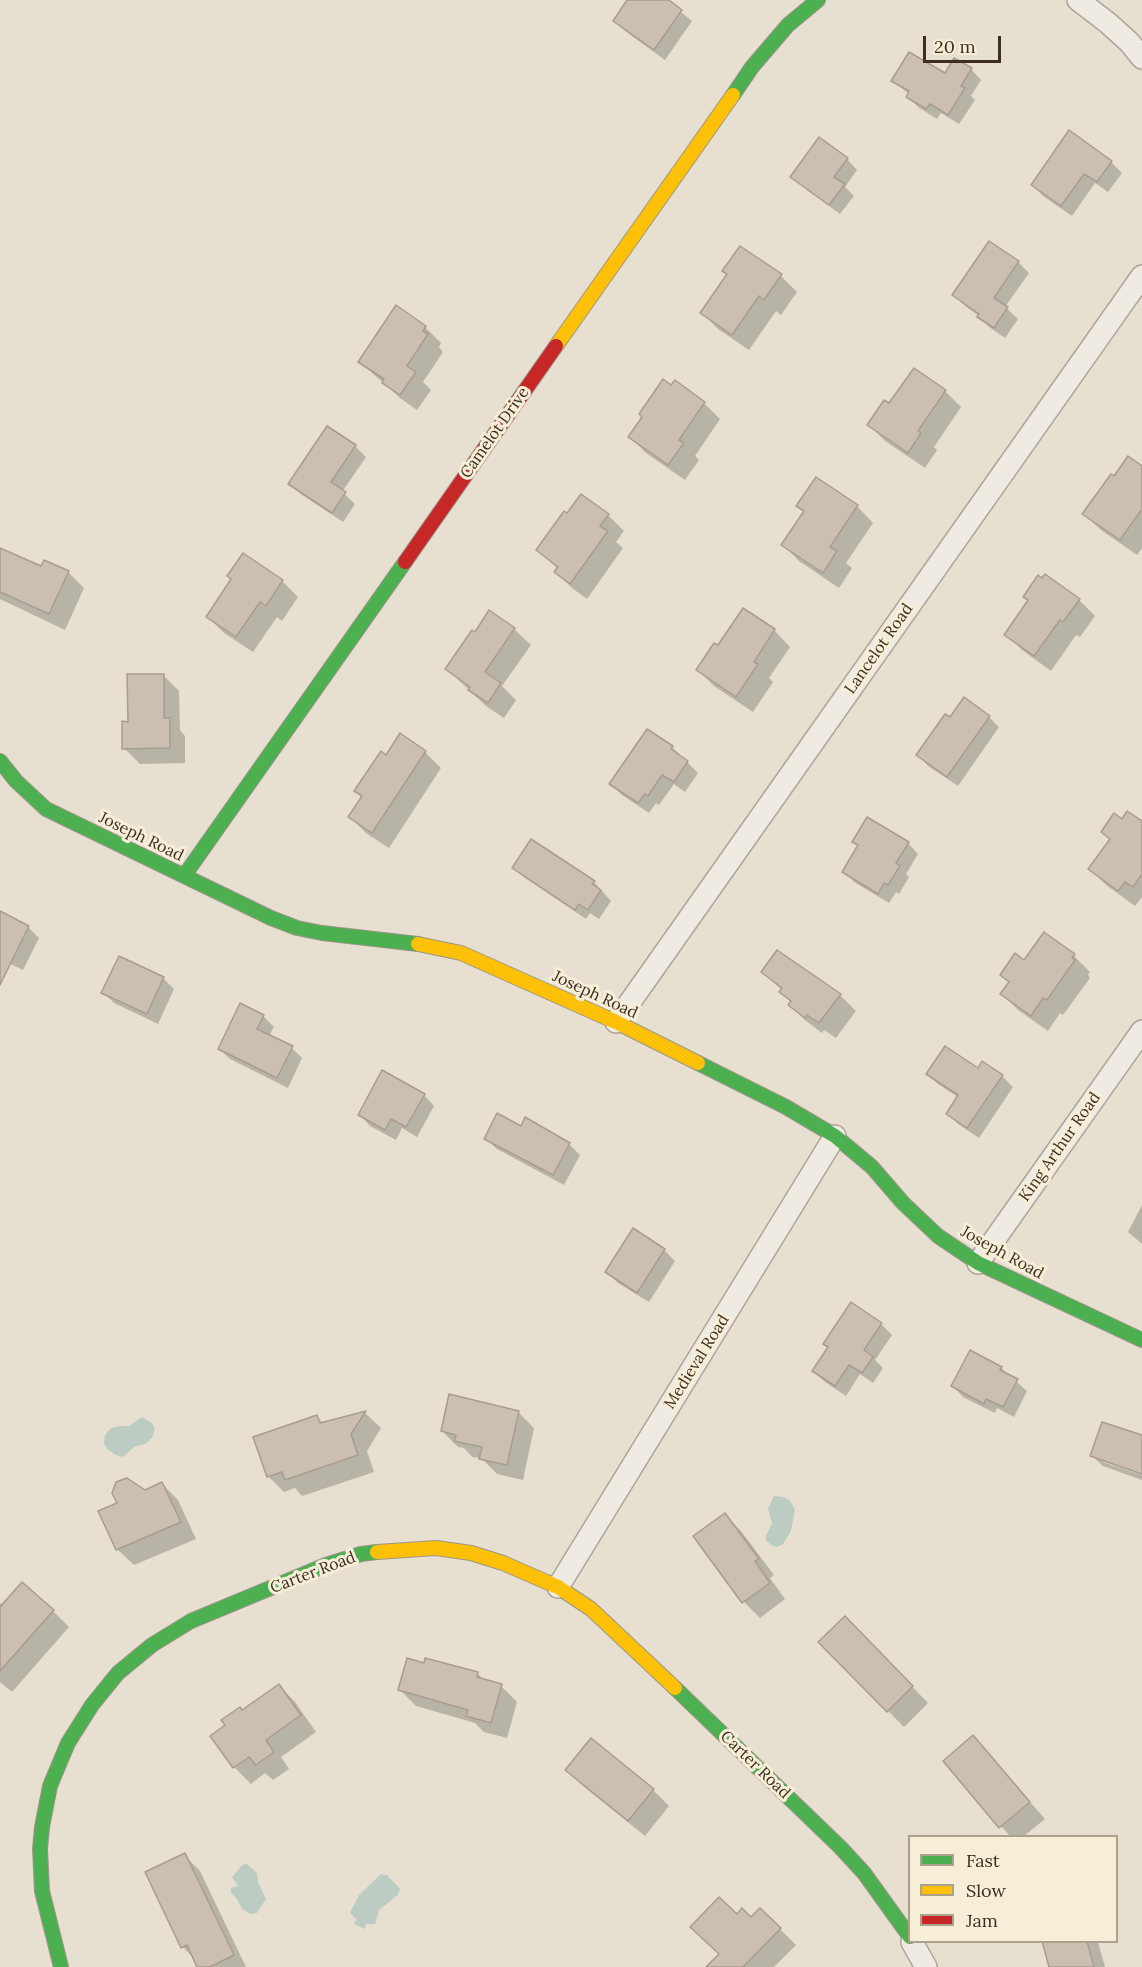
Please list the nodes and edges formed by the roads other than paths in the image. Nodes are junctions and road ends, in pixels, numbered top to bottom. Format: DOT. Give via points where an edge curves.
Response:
graph roads {
  1 [pos="818,0"];
  2 [pos="1078,0"];
  3 [pos="1142,58"];
  4 [pos="1142,276"];
  5 [pos="0,761"];
  6 [pos="184,876"];
  7 [pos="616,1022"];
  8 [pos="1142,1031"];
  9 [pos="836,1136"];
  10 [pos="978,1263"];
  11 [pos="1142,1340"];
  12 [pos="558,1587"];
  13 [pos="908,1936"];
  14 [pos="913,1943"];
  15 [pos="61,1967"];
  16 [pos="926,1967"];
  1 -- 6 [label="street, Camelot Drive" via="788,25 752,67"];
  2 -- 3 [label="street" via="1108,22"];
  4 -- 7 [label="street, Lancelot Road"];
  5 -- 6 [label="street, Joseph Road" via="46,809"];
  6 -- 7 [label="street, Joseph Road" via="297,928 405,941 461,953"];
  7 -- 9 [label="street, Joseph Road"];
  8 -- 10 [label="street, King Arthur Road"];
  9 -- 10 [label="street, Joseph Road" via="872,1167 938,1236"];
  9 -- 12 [label="street, Medieval Road"];
  10 -- 11 [label="street, Joseph Road"];
  12 -- 13 [label="street, Carter Road" via="599,1617 840,1847 864,1873"];
  12 -- 15 [label="street, Carter Road" via="471,1553 436,1548 361,1554 191,1621 152,1645 118,1673 92,1705 68,1743 50,1785 40,1849 42,1891"];
  14 -- 16 [label="street"];
}
